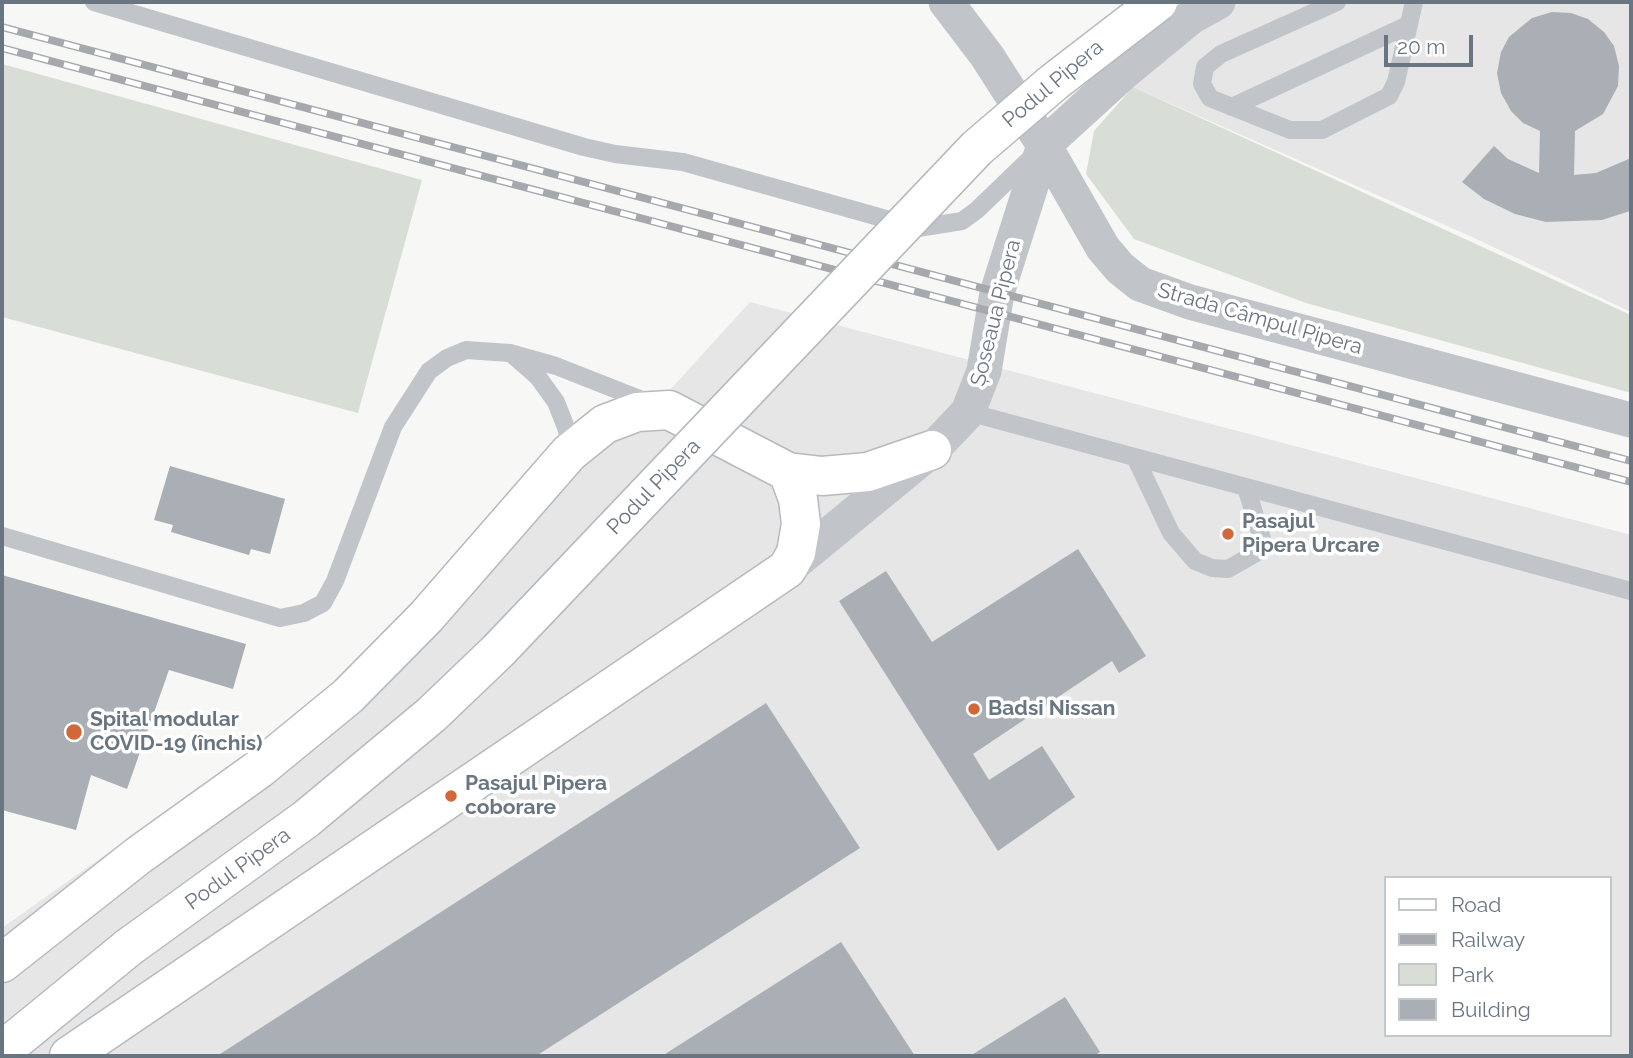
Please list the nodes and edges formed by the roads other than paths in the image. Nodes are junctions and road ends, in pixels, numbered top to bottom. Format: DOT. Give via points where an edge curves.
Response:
graph roads {
  1 [pos="94,2"];
  2 [pos="946,2"];
  3 [pos="1158,2"];
  4 [pos="1218,2"];
  5 [pos="1337,2"];
  6 [pos="1414,2"];
  7 [pos="1406,26"];
  8 [pos="1232,107"];
  9 [pos="1044,145"];
  10 [pos="510,353"];
  11 [pos="669,410"];
  12 [pos="968,412"];
  13 [pos="1631,420"];
  14 [pos="932,450"];
  15 [pos="569,453"];
  16 [pos="1135,457"];
  17 [pos="788,472"];
  18 [pos="1246,487"];
  19 [pos="2,537"];
  20 [pos="788,569"];
  21 [pos="1631,592"];
  22 [pos="130,947"];
  23 [pos="2,963"];
  24 [pos="2,1028"];
  25 [pos="2,1051"];
  26 [pos="69,1056"];
  1 -- 9 [label="lane" via="584,147 683,162 918,228 962,221"];
  2 -- 9 [label="street, Strada Câmpul Pipera"];
  3 -- 22 [label="main road, Podul Pipera, bridge" via="1063,74 977,148 498,651 431,715 306,819"];
  4 -- 9 [label="street" via="1191,17"];
  5 -- 8 [label="lane" via="1221,54 1205,67 1202,85 1210,98"];
  6 -- 7 [label="lane"];
  7 -- 8 [label="lane"];
  7 -- 8 [label="lane" via="1389,96 1322,130 1290,131"];
  9 -- 12 [label="street, Șoseaua Pipera" via="997,293 984,372"];
  9 -- 13 [label="street, Strada Câmpul Pipera" via="1102,248 1140,284 1190,302"];
  10 -- 11 [label="lane"];
  10 -- 15 [label="lane" via="538,377 556,402 567,429"];
  10 -- 19 [label="lane" via="466,350 429,371 393,427 335,581 323,603 304,613 280,618"];
  11 -- 15 [label="main road" via="620,416 589,434"];
  11 -- 17 [label="main road"];
  12 -- 14 [label="street, Șoseaua Pipera"];
  12 -- 16 [label="lane"];
  14 -- 17 [label="main road" via="868,472 822,476"];
  14 -- 20 [label="street, Șoseaua Pipera"];
  15 -- 23 [label="main road" via="426,617 348,696 260,769 139,855"];
  16 -- 18 [label="lane"];
  16 -- 18 [label="lane" via="1171,533 1195,561 1212,568 1228,569 1256,553 1262,539"];
  17 -- 20 [label="main road" via="802,524"];
  18 -- 21 [label="lane"];
  20 -- 26 [label="main road"];
  22 -- 24 [label="main road"];
  22 -- 25 [label="main road"];
}
